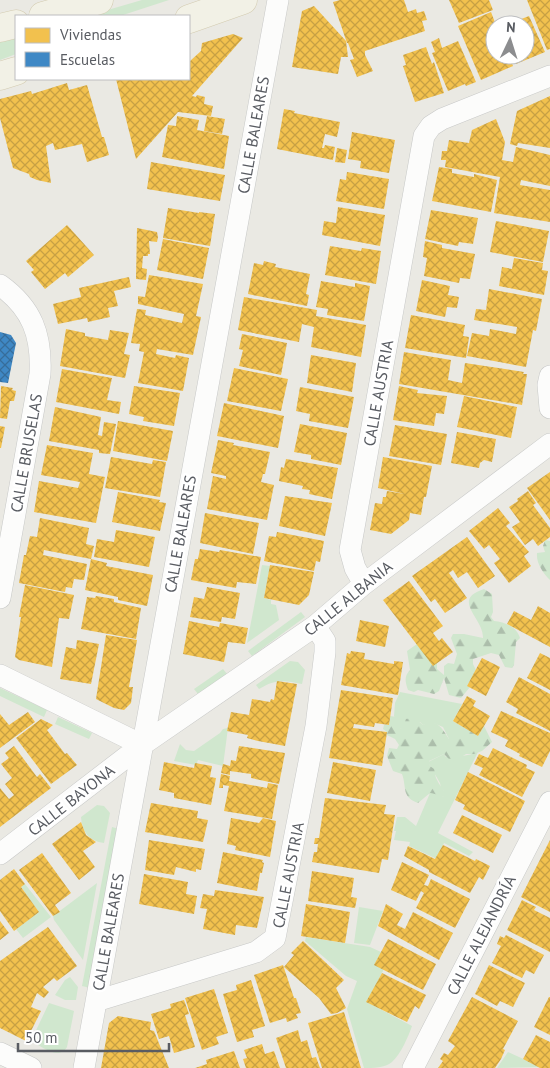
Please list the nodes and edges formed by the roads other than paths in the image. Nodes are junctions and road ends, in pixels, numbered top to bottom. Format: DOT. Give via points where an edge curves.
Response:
graph roads {
  1 [pos="99,0"];
  2 [pos="243,0"];
  3 [pos="278,0"];
  4 [pos="46,15"];
  5 [pos="190,19"];
  6 [pos="15,24"];
  7 [pos="0,28"];
  8 [pos="15,71"];
  9 [pos="0,76"];
  10 [pos="550,76"];
  11 [pos="0,285"];
  12 [pos="550,376"];
  13 [pos="550,408"];
  14 [pos="550,444"];
  15 [pos="364,584"];
  16 [pos="0,598"];
  17 [pos="315,626"];
  18 [pos="0,675"];
  19 [pos="142,745"];
  20 [pos="550,802"];
  21 [pos="0,854"];
  22 [pos="96,1000"];
  23 [pos="0,1053"];
  24 [pos="31,1068"];
  25 [pos="84,1068"];
  26 [pos="413,1068"];
  1 -- 4 [label="main road"];
  2 -- 5 [label="main road"];
  3 -- 19 [label="street, CALLE BALEARES"];
  6 -- 7 [label="main road"];
  8 -- 9 [label="main road"];
  10 -- 15 [label="street, CALLE AUSTRIA" via="442,119 424,136 350,550"];
  11 -- 16 [label="street, CALLE BRUSELAS" via="26,310 36,329 41,354"];
  12 -- 13 [label="street"];
  14 -- 15 [label="street, CALLE ALBANIA"];
  15 -- 17 [label="street, CALLE ALBANIA"];
  17 -- 19 [label="street, CALLE ALBANIA"];
  17 -- 22 [label="street, CALLE AUSTRIA" via="325,641 316,726 275,938 256,952"];
  18 -- 19 [label="street"];
  19 -- 21 [label="street, CALLE BAYONA"];
  19 -- 22 [label="street, CALLE BALEARES"];
  20 -- 26 [label="street, CALLE ALEJANDRÍA"];
  22 -- 25 [label="street, CALLE BALEARES"];
  23 -- 24 [label="street"];
}
